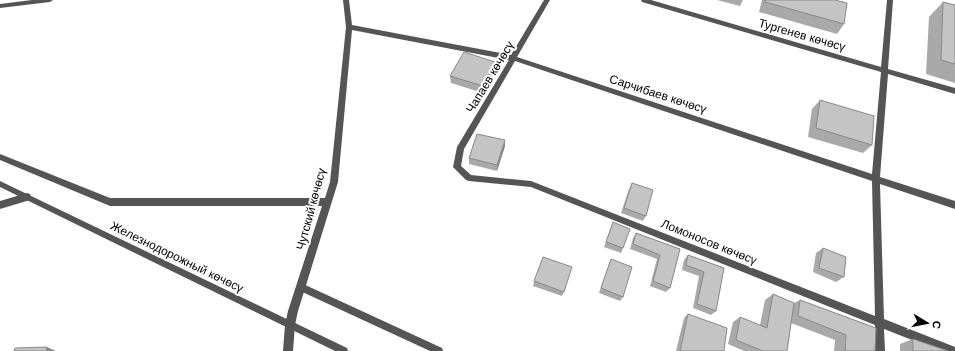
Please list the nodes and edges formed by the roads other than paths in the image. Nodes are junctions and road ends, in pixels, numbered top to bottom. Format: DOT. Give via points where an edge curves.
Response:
graph roads {
  1 [pos="50,0"];
  2 [pos="346,0"];
  3 [pos="547,0"];
  4 [pos="644,0"];
  5 [pos="890,0"];
  6 [pos="0,6"];
  7 [pos="349,27"];
  8 [pos="514,58"];
  9 [pos="885,71"];
  10 [pos="955,91"];
  11 [pos="0,157"];
  12 [pos="457,166"];
  13 [pos="876,179"];
  14 [pos="0,184"];
  15 [pos="27,196"];
  16 [pos="327,202"];
  17 [pos="0,205"];
  18 [pos="955,205"];
  19 [pos="301,287"];
  20 [pos="880,322"];
  21 [pos="290,325"];
  22 [pos="288,351"];
  23 [pos="344,351"];
  24 [pos="439,351"];
  25 [pos="880,351"];
  26 [pos="952,351"];
  1 -- 6 [label="street"];
  2 -- 7 [label="street, Чутский көчөсү"];
  3 -- 8 [label="street, Чапаев көчөсү"];
  4 -- 9 [label="street, Тургенев көчөсү"];
  5 -- 9 [label="street"];
  7 -- 8 [label="street, Сарчибаев көчөсү"];
  7 -- 16 [label="street, Чутский көчөсү" via="334,182"];
  8 -- 12 [label="street, Чапаев көчөсү" via="460,148"];
  8 -- 13 [label="street, Сарчибаев көчөсү"];
  9 -- 10 [label="street, Тургенев көчөсү"];
  9 -- 13 [label="street"];
  11 -- 16 [label="street" via="110,202"];
  12 -- 20 [label="street, Ломоносов көчөсү" via="469,178 531,184"];
  13 -- 18 [label="street, Сарчибаев көчөсү"];
  13 -- 20 [label="street"];
  14 -- 15 [label="lane, Железнодорожный көчөсү"];
  15 -- 17 [label="street"];
  15 -- 21 [label="lane, Железнодорожный көчөсү"];
  16 -- 19 [label="street, Чутский көчөсү"];
  19 -- 21 [label="street, Чутский көчөсү"];
  19 -- 24 [label="lane"];
  20 -- 25 [label="street"];
  20 -- 26 [label="street, Ломоносов көчөсү"];
  21 -- 22 [label="street, Чутский көчөсү"];
  21 -- 23 [label="lane, Железнодорожный көчөсү"];
}
